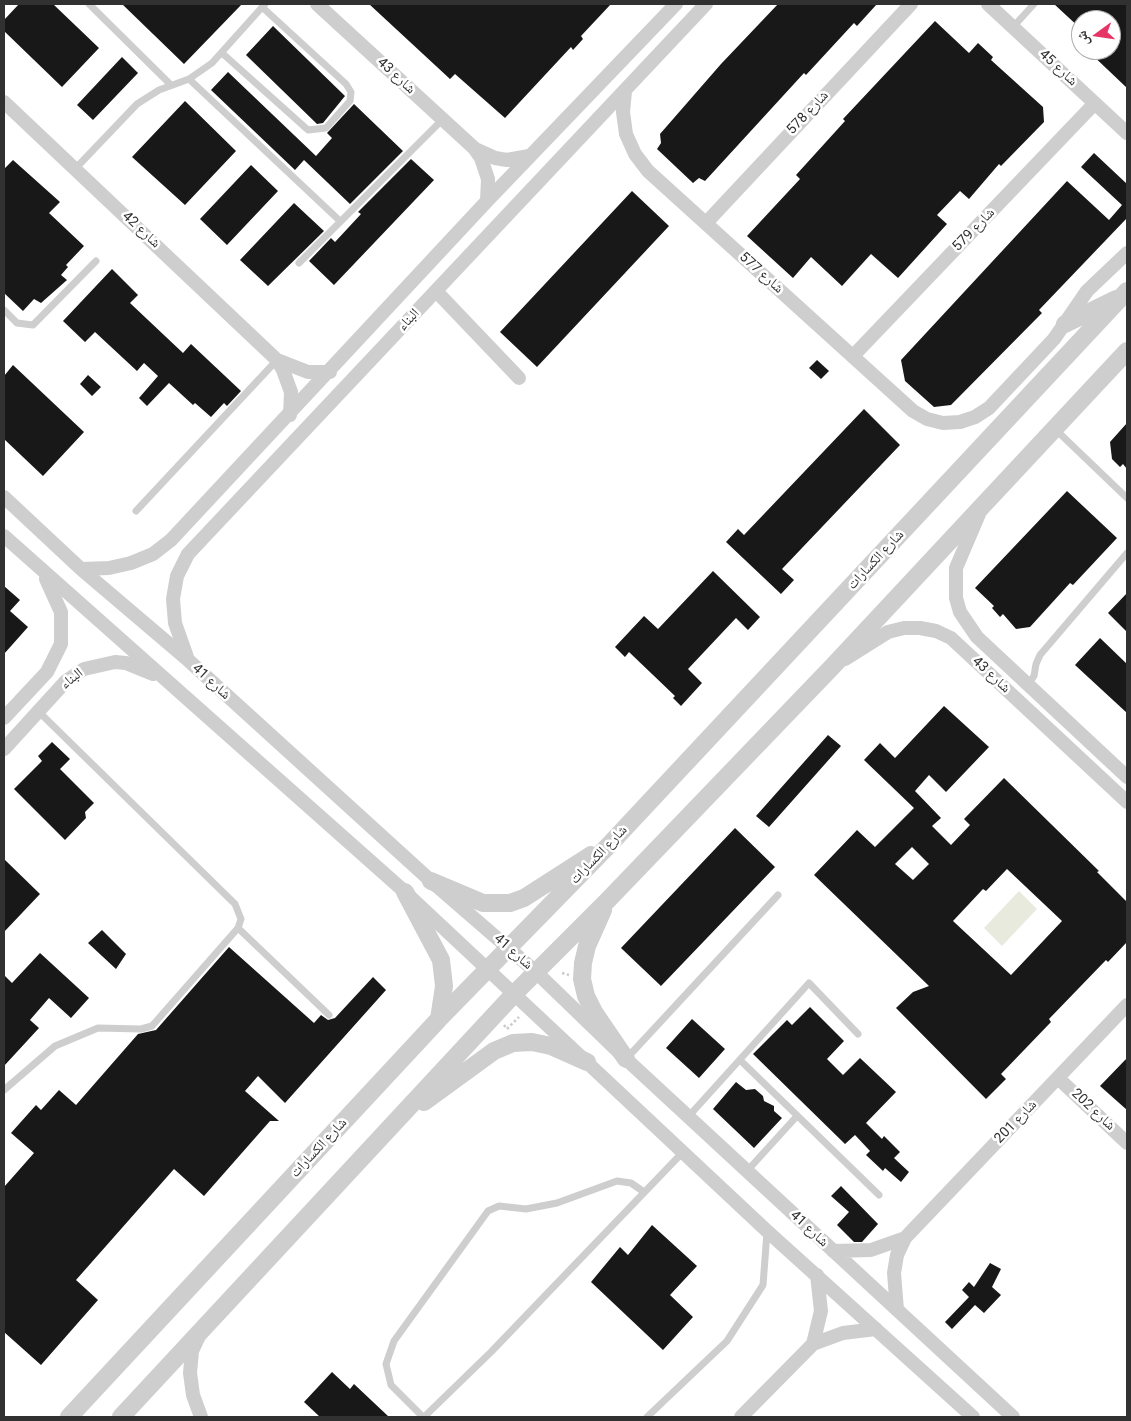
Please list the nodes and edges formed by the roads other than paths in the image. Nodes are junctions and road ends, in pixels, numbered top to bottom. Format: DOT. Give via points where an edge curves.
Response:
graph roads {
  1 [pos="89,4"];
  2 [pos="317,4"];
  3 [pos="676,4"];
  4 [pos="706,4"];
  5 [pos="911,4"];
  6 [pos="988,4"];
  7 [pos="1034,4"];
  8 [pos="263,6"];
  9 [pos="1013,27"];
  10 [pos="222,53"];
  11 [pos="189,79"];
  12 [pos="171,85"];
  13 [pos="625,91"];
  14 [pos="4,102"];
  15 [pos="1095,103"];
  16 [pos="442,119"];
  17 [pos="1127,133"];
  18 [pos="474,148"];
  19 [pos="529,156"];
  20 [pos="75,169"];
  21 [pos="487,201"];
  22 [pos="340,221"];
  23 [pos="706,223"];
  24 [pos="1127,253"];
  25 [pos="96,261"];
  26 [pos="300,263"];
  27 [pos="436,291"];
  28 [pos="1124,294"];
  29 [pos="4,310"];
  30 [pos="1065,324"];
  31 [pos="1127,351"];
  32 [pos="853,356"];
  33 [pos="277,360"];
  34 [pos="330,372"];
  35 [pos="519,378"];
  36 [pos="290,415"];
  37 [pos="1055,429"];
  38 [pos="4,497"];
  39 [pos="1127,498"];
  40 [pos="983,505"];
  41 [pos="136,511"];
  42 [pos="4,536"];
  43 [pos="1127,553"];
  44 [pos="81,569"];
  45 [pos="42,571"];
  46 [pos="188,660"];
  47 [pos="832,667"];
  48 [pos="163,678"];
  49 [pos="1028,684"];
  50 [pos="39,712"];
  51 [pos="4,718"];
  52 [pos="4,749"];
  53 [pos="1127,777"];
  54 [pos="1127,802"];
  55 [pos="609,845"];
  56 [pos="431,881"];
  57 [pos="405,892"];
  58 [pos="778,895"];
  59 [pos="607,901"];
  60 [pos="238,928"];
  61 [pos="508,948"];
  62 [pos="488,970"];
  63 [pos="536,972"];
  64 [pos="514,994"];
  65 [pos="1127,1005"];
  66 [pos="329,1015"];
  67 [pos="439,1019"];
  68 [pos="858,1034"];
  69 [pos="626,1059"];
  70 [pos="740,1060"];
  71 [pos="587,1062"];
  72 [pos="1058,1078"];
  73 [pos="4,1090"];
  74 [pos="797,1116"];
  75 [pos="688,1117"];
  76 [pos="397,1121"];
  77 [pos="1127,1143"];
  78 [pos="684,1151"];
  79 [pos="747,1171"];
  80 [pos="644,1192"];
  81 [pos="878,1195"];
  82 [pos="767,1231"];
  83 [pos="905,1238"];
  84 [pos="833,1252"];
  85 [pos="817,1275"];
  86 [pos="897,1310"];
  87 [pos="876,1329"];
  88 [pos="201,1332"];
  89 [pos="813,1344"];
  90 [pos="69,1417"];
  91 [pos="121,1417"];
  92 [pos="201,1417"];
  93 [pos="424,1417"];
  94 [pos="647,1417"];
  95 [pos="741,1417"];
  96 [pos="973,1417"];
  97 [pos="1013,1417"];
  1 -- 12 [label="lane"];
  2 -- 16 [label="street, شارع 43"];
  3 -- 19 [label="street, البناء"];
  4 -- 13 [label="street, البناء"];
  5 -- 23 [label="street, شارع 578"];
  6 -- 9 [label="street, شارع 45"];
  7 -- 9 [label="lane"];
  8 -- 10 [label="lane"];
  8 -- 10 [label="lane" via="351,92 350,100 326,128 308,130"];
  9 -- 15 [label="street, شارع 45"];
  10 -- 11 [label="lane"];
  11 -- 12 [label="lane"];
  11 -- 22 [label="lane"];
  12 -- 20 [label="lane" via="137,104"];
  13 -- 23 [label="street, شارع 577" via="626,134 635,154 648,171"];
  13 -- 27 [label="street, البناء"];
  14 -- 20 [label="street, شارع 42"];
  15 -- 17 [label="street, شارع 45"];
  15 -- 32 [label="street, شارع 579"];
  16 -- 18 [label="street, شارع 43"];
  16 -- 22 [label="lane"];
  18 -- 19 [label="street, شارع 43" via="495,158"];
  18 -- 21 [label="street, شارع 43" via="485,168"];
  19 -- 21 [label="street, البناء"];
  20 -- 33 [label="street, شارع 42"];
  21 -- 34 [label="street, البناء"];
  22 -- 26 [label="lane"];
  23 -- 32 [label="street, شارع 577"];
  24 -- 30 [label="street" via="1087,291"];
  25 -- 29 [label="lane" via="33,325 17,323"];
  27 -- 35 [label="street"];
  27 -- 46 [label="street, البناء" via="181,565 174,588 173,611"];
  28 -- 30 [label="street"];
  28 -- 55 [label="street, شارع الكسارات"];
  30 -- 32 [label="street, شارع 577" via="989,408 960,422 943,423 912,411"];
  31 -- 37 [label="street"];
  33 -- 34 [label="street, شارع 42" via="308,372"];
  33 -- 36 [label="street, شارع 42" via="291,392"];
  33 -- 41 [label="lane"];
  34 -- 36 [label="street, البناء"];
  36 -- 44 [label="street, البناء" via="162,547 132,563"];
  37 -- 39 [label="lane"];
  37 -- 40 [label="street"];
  38 -- 44 [label="street, شارع 41"];
  40 -- 47 [label="street"];
  40 -- 49 [label="street, شارع 43" via="956,568 956,598 968,625"];
  42 -- 45 [label="street, شارع 41"];
  43 -- 49 [label="lane" via="1040,655"];
  44 -- 46 [label="street, شارع 41"];
  45 -- 48 [label="street, شارع 41"];
  45 -- 51 [label="street, البناء" via="61,612 61,644 47,672"];
  46 -- 56 [label="street, شارع 41"];
  47 -- 54 [label="street, شارع 43" via="888,632 904,628 936,631 964,648"];
  47 -- 59 [label="street"];
  48 -- 50 [label="street, البناء" via="126,663 94,665 66,681"];
  48 -- 57 [label="street, شارع 41"];
  49 -- 53 [label="street, شارع 43"];
  50 -- 52 [label="street, البناء"];
  50 -- 60 [label="lane" via="234,904 241,919"];
  55 -- 56 [label="street" via="524,898 510,903 483,903"];
  55 -- 61 [label="street, شارع الكسارات"];
  56 -- 61 [label="street, شارع 41"];
  57 -- 62 [label="street, شارع 41"];
  57 -- 67 [label="street" via="441,960 444,986"];
  58 -- 69 [label="lane"];
  59 -- 63 [label="street"];
  59 -- 69 [label="street" via="587,946 582,979 594,1012"];
  60 -- 66 [label="lane"];
  60 -- 73 [label="lane" via="152,1026 141,1030 98,1028 55,1046"];
  61 -- 62 [label="street, شارع الكسارات"];
  61 -- 63 [label="street, شارع 41"];
  62 -- 64 [label="street, شارع 41"];
  62 -- 67 [label="street, شارع الكسارات"];
  63 -- 64 [label="street"];
  63 -- 69 [label="street, شارع 41"];
  64 -- 71 [label="street, شارع 41"];
  64 -- 76 [label="street"];
  65 -- 72 [label="street, شارع 201"];
  67 -- 90 [label="street, شارع الكسارات"];
  68 -- 70 [label="lane" via="809,983"];
  69 -- 75 [label="street, شارع 41"];
  70 -- 74 [label="lane"];
  70 -- 75 [label="lane"];
  71 -- 76 [label="street" via="552,1046 513,1043 494,1050"];
  71 -- 78 [label="street, شارع 41"];
  72 -- 77 [label="street, شارع 202"];
  72 -- 83 [label="street, شارع 201"];
  74 -- 79 [label="lane"];
  74 -- 81 [label="lane"];
  75 -- 79 [label="street, شارع 41"];
  76 -- 88 [label="street"];
  78 -- 80 [label="lane"];
  78 -- 82 [label="street, شارع 41"];
  79 -- 84 [label="street, شارع 41"];
  80 -- 93 [label="lane"];
  80 -- 93 [label="lane" via="632,1183 617,1181 557,1203 526,1209 499,1206 488,1211 394,1342 386,1364 391,1385"];
  82 -- 85 [label="street, شارع 41"];
  82 -- 94 [label="lane" via="763,1285 727,1341"];
  83 -- 84 [label="street, شارع 201" via="871,1250"];
  83 -- 86 [label="street, شارع 201" via="897,1255 894,1273"];
  84 -- 86 [label="street, شارع 41"];
  85 -- 87 [label="street, شارع 41"];
  85 -- 89 [label="street" via="820,1311"];
  86 -- 97 [label="street, شارع 41"];
  87 -- 89 [label="street" via="843,1333"];
  87 -- 96 [label="street, شارع 41"];
  88 -- 91 [label="street"];
  88 -- 92 [label="street" via="192,1351 190,1373 193,1396"];
  89 -- 95 [label="street"];
}
